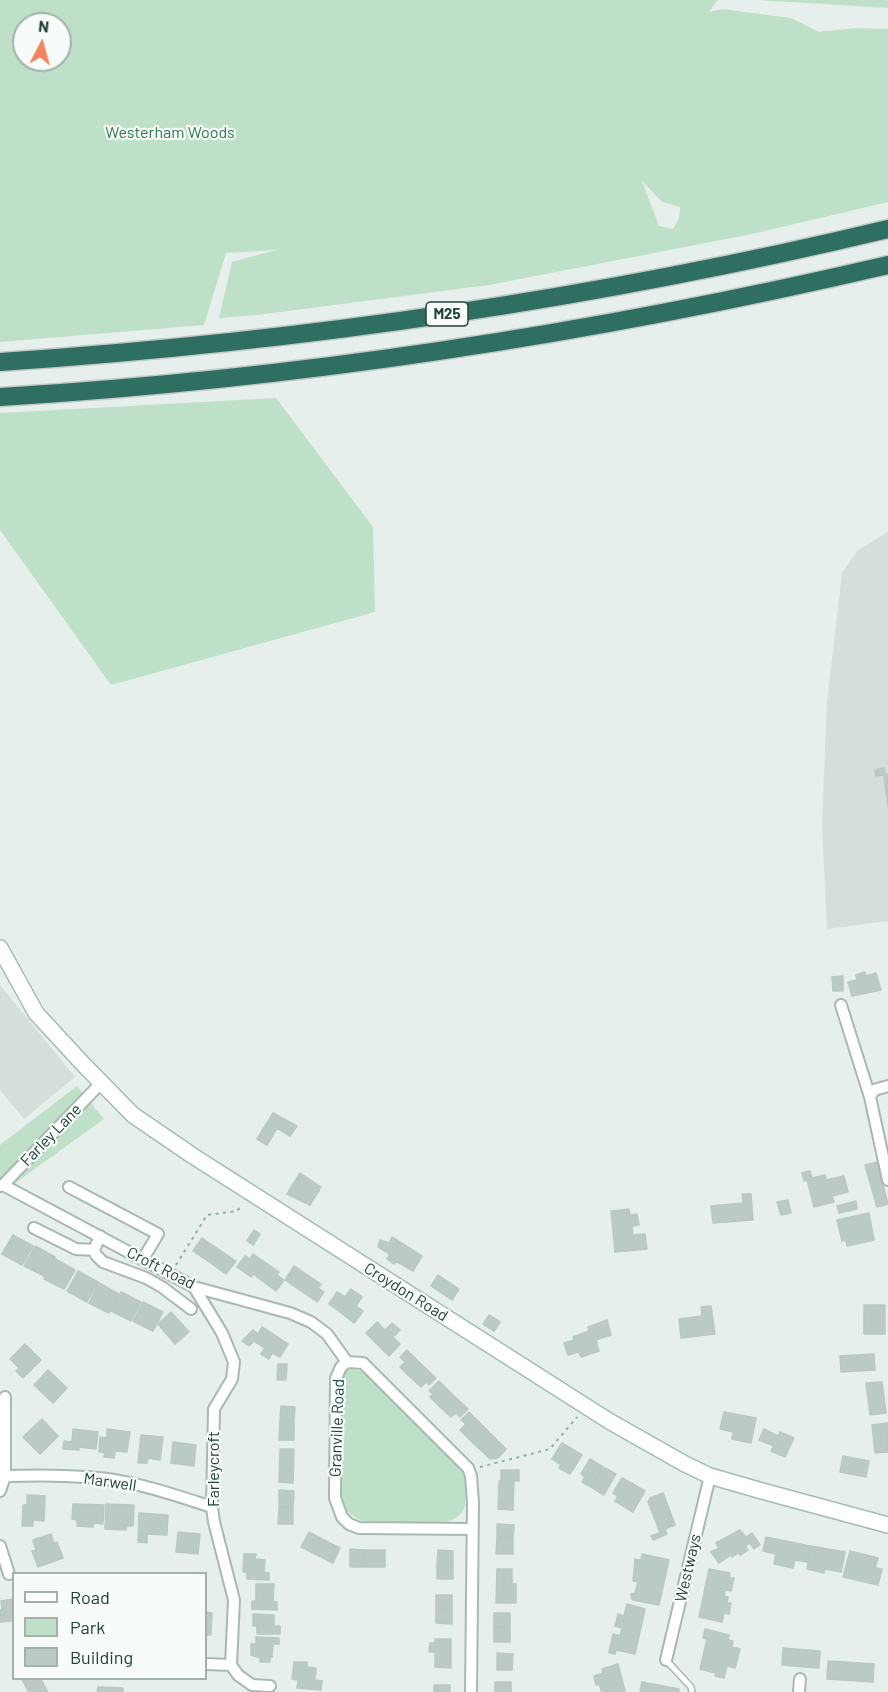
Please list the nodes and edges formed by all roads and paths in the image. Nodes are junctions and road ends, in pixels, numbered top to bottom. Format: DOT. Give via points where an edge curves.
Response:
graph roads {
  1 [pos="888,229"];
  2 [pos="888,265"];
  3 [pos="0,362"];
  4 [pos="0,397"];
  5 [pos="0,948"];
  6 [pos="841,1005"];
  7 [pos="101,1083"];
  8 [pos="888,1086"];
  9 [pos="870,1097"];
  10 [pos="888,1180"];
  11 [pos="2,1185"];
  12 [pos="69,1187"];
  13 [pos="250,1193"];
  14 [pos="34,1228"];
  15 [pos="100,1236"];
  16 [pos="94,1250"];
  17 [pos="143,1259"];
  18 [pos="171,1273"];
  19 [pos="194,1287"];
  20 [pos="191,1309"];
  21 [pos="346,1362"];
  22 [pos="5,1397"];
  23 [pos="586,1406"];
  24 [pos="468,1470"];
  25 [pos="5,1476"];
  26 [pos="710,1476"];
  27 [pos="0,1491"];
  28 [pos="212,1507"];
  29 [pos="888,1525"];
  30 [pos="472,1529"];
  31 [pos="0,1546"];
  32 [pos="9,1574"];
  33 [pos="666,1660"];
  34 [pos="207,1664"];
  35 [pos="231,1665"];
  36 [pos="800,1679"];
  37 [pos="270,1686"];
  38 [pos="471,1692"];
  39 [pos="692,1692"];
  40 [pos="799,1692"];
  1 -- 3 [label="highway, M25" via="651,280 431,316 209,344"];
  2 -- 4 [label="highway, M25" via="698,306 469,346 241,375"];
  5 -- 7 [label="main road, Croydon Road" via="36,1013"];
  6 -- 9 [label="street"];
  7 -- 11 [label="street, Farley Lane"];
  7 -- 13 [label="main road, Croydon Road" via="133,1115"];
  8 -- 9 [label="street" via="873,1090"];
  9 -- 10 [label="street"];
  11 -- 15 [label="street, Croft Road"];
  12 -- 17 [label="street" via="158,1234"];
  13 -- 18 [label="path" via="237,1211 207,1215"];
  13 -- 23 [label="main road, Croydon Road"];
  14 -- 16 [label="street" via="76,1249"];
  15 -- 16 [label="street"];
  15 -- 17 [label="street, Croft Road"];
  16 -- 20 [label="street" via="103,1262 146,1278"];
  17 -- 18 [label="street, Croft Road"];
  18 -- 19 [label="street, Croft Road"];
  19 -- 21 [label="street, Croft Road" via="311,1322 327,1334"];
  19 -- 28 [label="street, Farleycroft" via="222,1333 234,1362 232,1379 214,1409"];
  21 -- 24 [label="street, Granville Road" via="363,1364"];
  21 -- 30 [label="street, Granville Road" via="336,1378 335,1498 342,1517 359,1528"];
  22 -- 25 [label="street"];
  23 -- 24 [label="path" via="550,1449"];
  23 -- 26 [label="main road, Croydon Road"];
  24 -- 30 [label="street" via="472,1483"];
  25 -- 27 [label="street"];
  25 -- 28 [label="street, Marwell" via="100,1478 148,1487"];
  26 -- 29 [label="main road, Croydon Road"];
  26 -- 33 [label="street, Westways"];
  28 -- 35 [label="street, Farleycroft" via="234,1600"];
  30 -- 38 [label="street"];
  31 -- 32 [label="street"];
  33 -- 39 [label="lane"];
  34 -- 35 [label="street"];
  35 -- 37 [label="street" via="252,1685"];
  36 -- 40 [label="street"];
}
